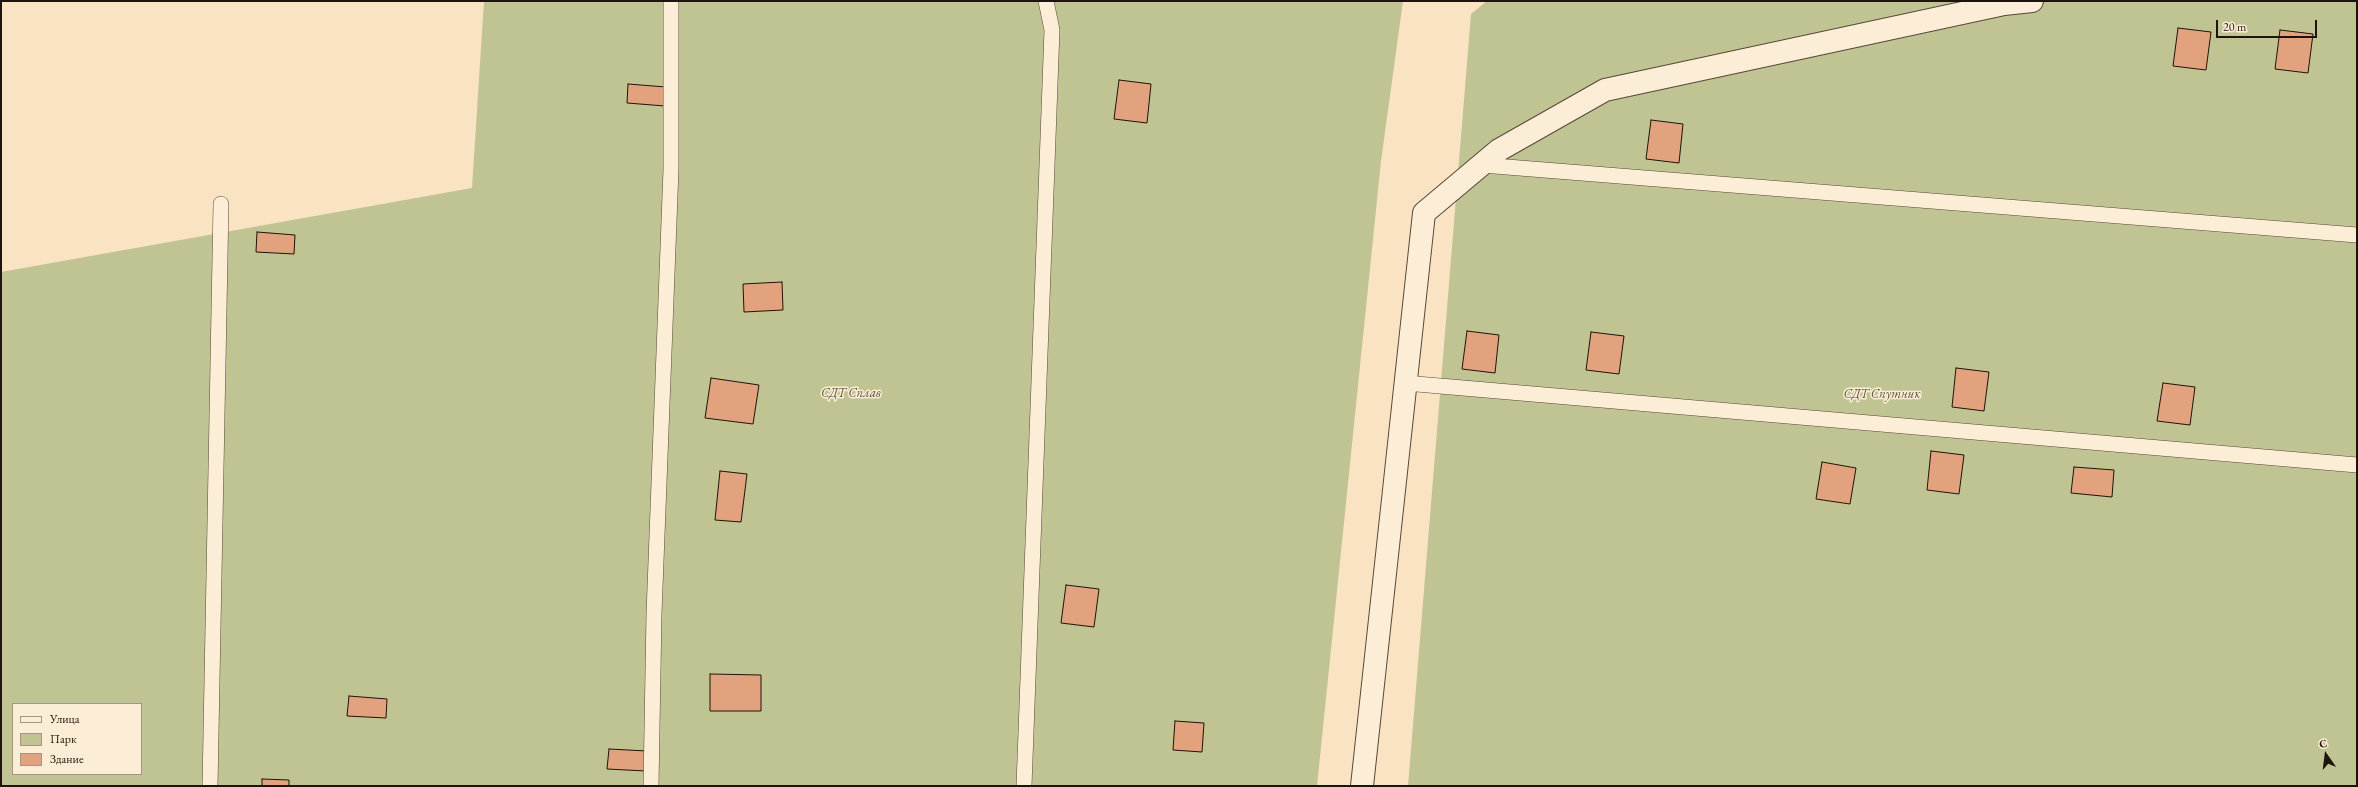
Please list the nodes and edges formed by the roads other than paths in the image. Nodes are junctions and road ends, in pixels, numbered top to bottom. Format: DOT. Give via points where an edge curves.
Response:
graph roads {
  1 [pos="671,1"];
  2 [pos="1046,1"];
  3 [pos="2032,1"];
  4 [pos="1482,165"];
  5 [pos="221,204"];
  6 [pos="2357,235"];
  7 [pos="1405,383"];
  8 [pos="2357,465"];
  9 [pos="210,786"];
  10 [pos="651,786"];
  11 [pos="1024,786"];
  12 [pos="1362,786"];
  1 -- 10 [label="lane" via="671,168 654,614"];
  2 -- 11 [label="lane" via="1052,30"];
  3 -- 4 [label="street" via="1996,5 1604,90 1499,150"];
  4 -- 6 [label="lane"];
  4 -- 7 [label="street" via="1424,214"];
  5 -- 9 [label="lane"];
  7 -- 8 [label="lane"];
  7 -- 12 [label="street"];
}
